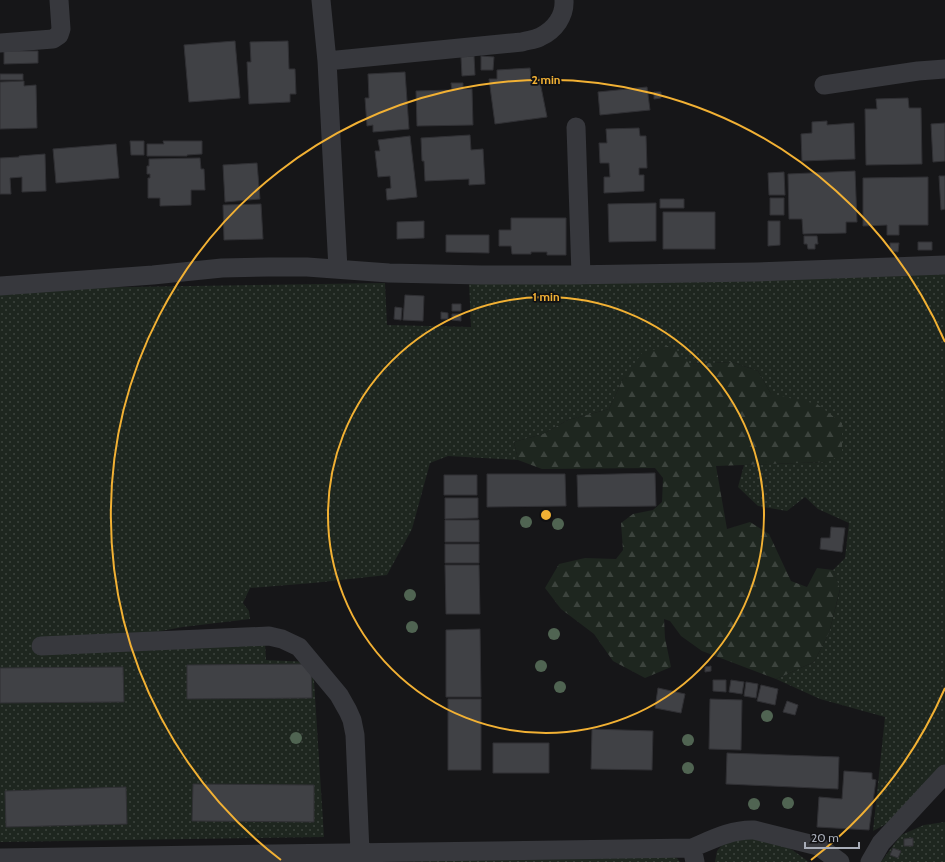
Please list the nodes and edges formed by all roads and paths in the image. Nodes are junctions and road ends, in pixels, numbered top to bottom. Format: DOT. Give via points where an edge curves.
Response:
graph roads {
  1 [pos="59,0"];
  2 [pos="321,0"];
  3 [pos="564,0"];
  4 [pos="0,43"];
  5 [pos="327,61"];
  6 [pos="945,69"];
  7 [pos="824,85"];
  8 [pos="576,127"];
  9 [pos="945,265"];
  10 [pos="338,269"];
  11 [pos="581,275"];
  12 [pos="0,286"];
  13 [pos="41,646"];
  14 [pos="945,774"];
  15 [pos="360,852"];
  16 [pos="694,855"];
  17 [pos="0,858"];
  18 [pos="840,862"];
  19 [pos="870,862"];
  1 -- 4 [label="street" via="59,35 53,39"];
  2 -- 5 [label="street"];
  3 -- 5 [label="street" via="563,12 551,30 522,42"];
  5 -- 10 [label="street"];
  6 -- 7 [label="street"];
  8 -- 11 [label="street"];
  9 -- 11 [label="street"];
  10 -- 11 [label="street" via="396,273"];
  10 -- 12 [label="street" via="222,268"];
  13 -- 15 [label="street" via="269,636 292,642 339,695 352,720 355,735"];
  14 -- 19 [label="street" via="881,843"];
  15 -- 16 [label="street"];
  15 -- 17 [label="street"];
  16 -- 18 [label="street" via="734,832 754,830 818,846"];
}
